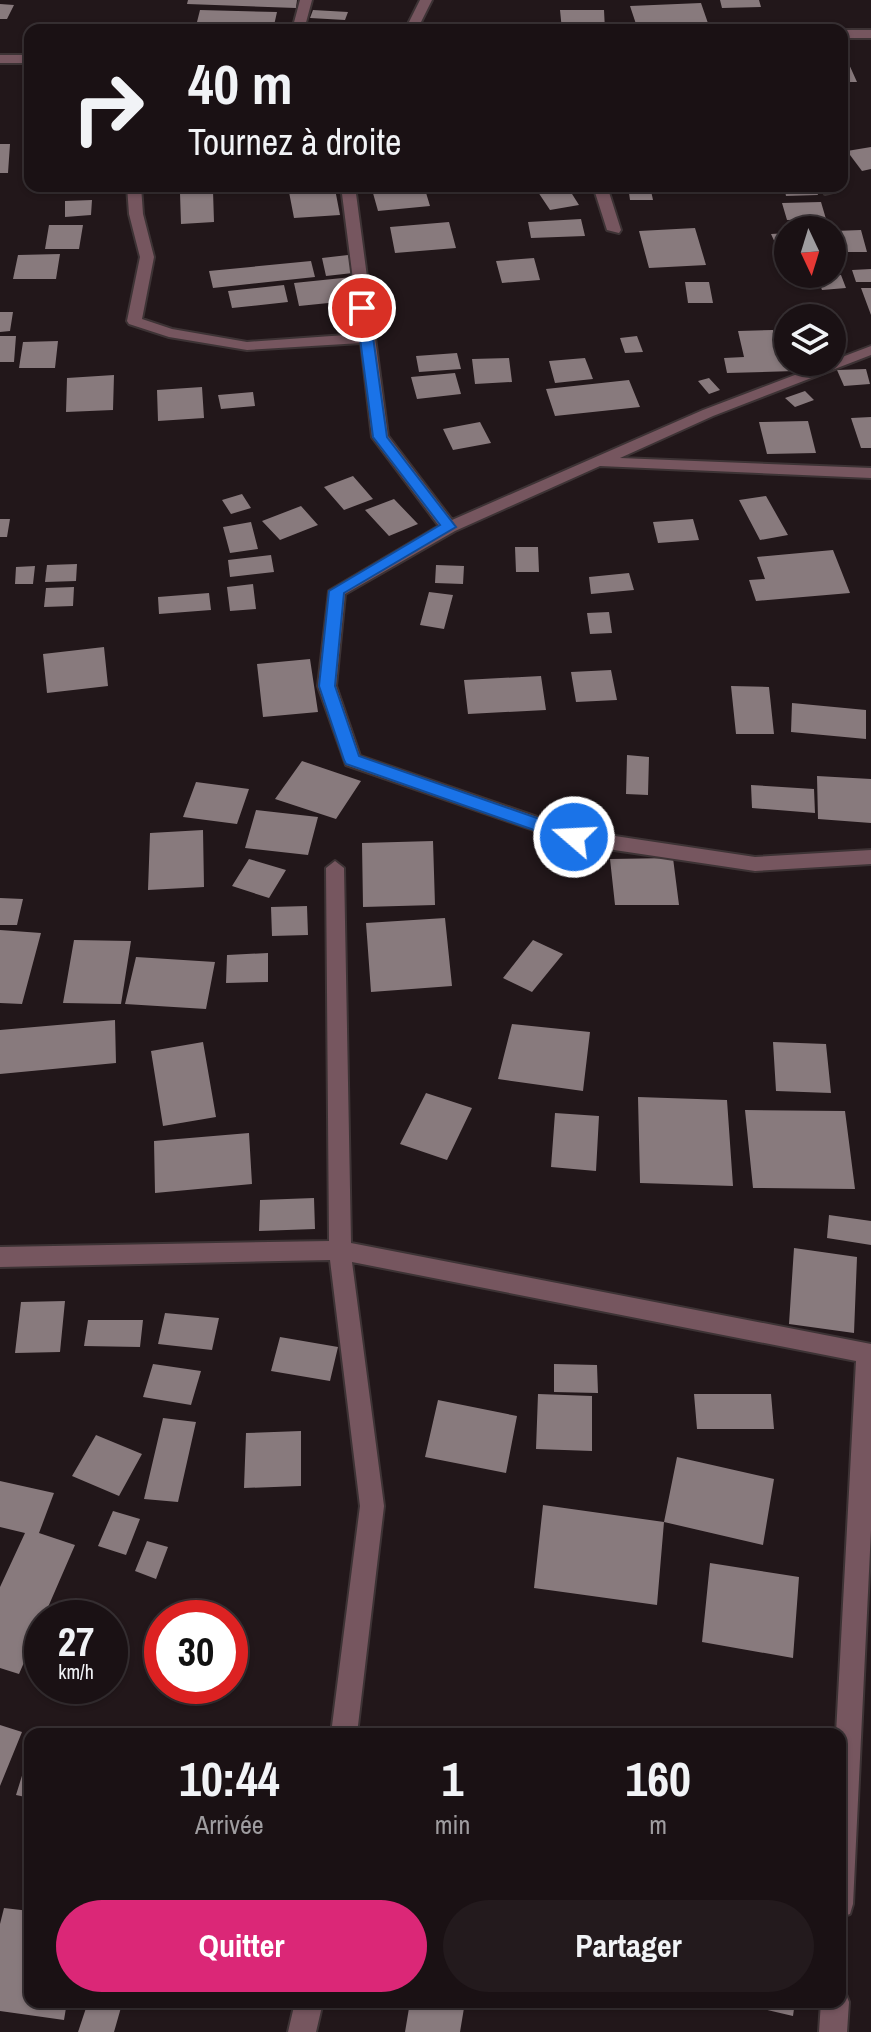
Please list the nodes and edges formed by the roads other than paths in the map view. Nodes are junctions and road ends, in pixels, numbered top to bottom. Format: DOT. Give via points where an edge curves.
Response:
graph roads {
  1 [pos="306,0"];
  2 [pos="426,0"];
  3 [pos="300,24"];
  4 [pos="414,24"];
  5 [pos="848,34"];
  6 [pos="871,34"];
  7 [pos="0,59"];
  8 [pos="24,59"];
  9 [pos="134,192"];
  10 [pos="349,192"];
  11 [pos="602,192"];
  12 [pos="614,230"];
  13 [pos="366,338"];
  14 [pos="871,350"];
  15 [pos="598,462"];
  16 [pos="871,473"];
  17 [pos="449,527"];
  18 [pos="871,857"];
  19 [pos="335,868"];
  20 [pos="340,1250"];
  21 [pos="0,1257"];
  22 [pos="870,1353"];
  23 [pos="345,1728"];
  24 [pos="846,1794"];
  25 [pos="308,2008"];
  26 [pos="835,2008"];
  27 [pos="302,2032"];
  28 [pos="833,2032"];
  1 -- 3 [label="street"];
  2 -- 4 [label="street"];
  5 -- 6 [label="street"];
  7 -- 8 [label="street"];
  9 -- 13 [label="street" via="147,257 134,321 169,333 247,346"];
  10 -- 13 [label="street"];
  11 -- 12 [label="street"];
  13 -- 17 [label="street" via="380,437"];
  14 -- 15 [label="street"];
  15 -- 16 [label="street"];
  15 -- 17 [label="street"];
  17 -- 18 [label="street" via="337,591 327,686 352,760 574,837 755,864"];
  19 -- 20 [label="street"];
  20 -- 21 [label="street"];
  20 -- 22 [label="street"];
  20 -- 23 [label="street" via="372,1506"];
  22 -- 24 [label="street"];
  25 -- 27 [label="street"];
  26 -- 28 [label="street"];
}
